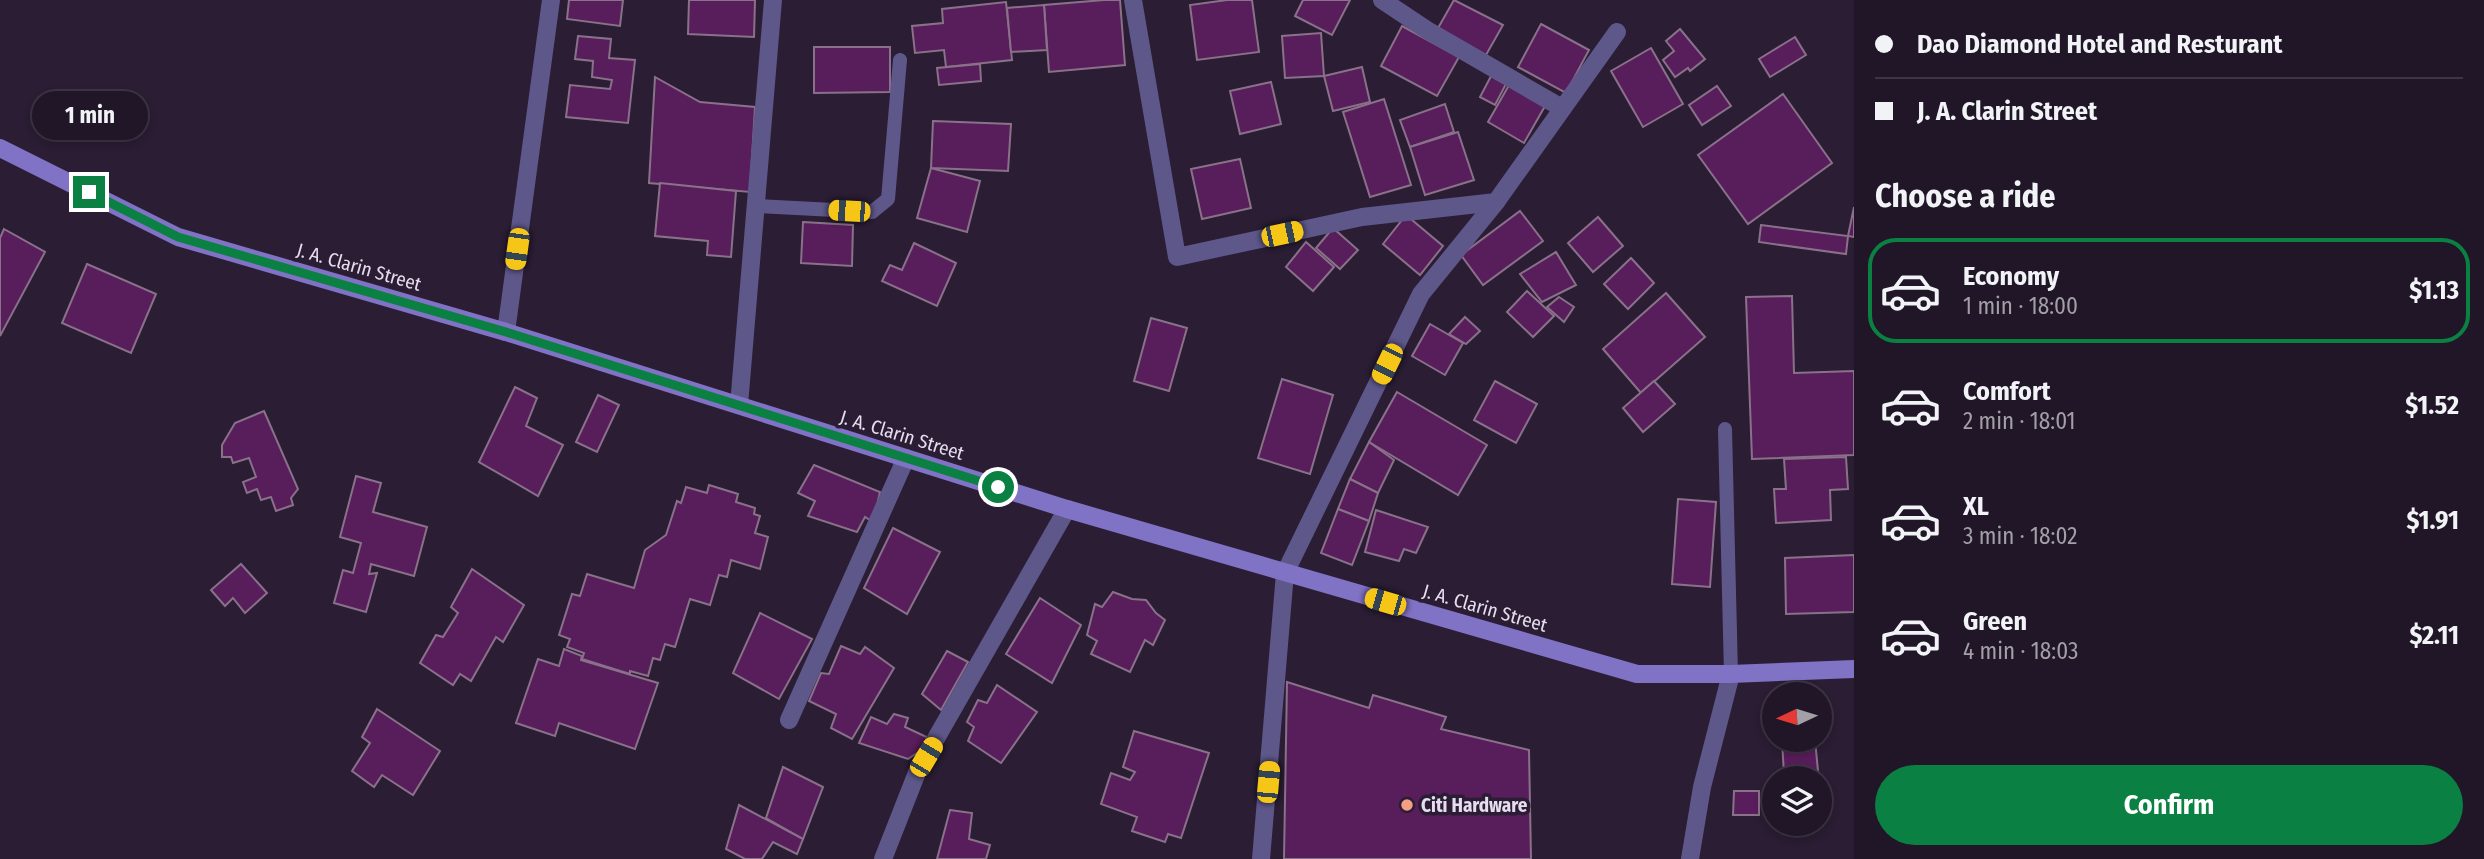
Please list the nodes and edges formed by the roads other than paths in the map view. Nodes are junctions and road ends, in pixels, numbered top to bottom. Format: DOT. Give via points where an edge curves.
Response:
graph roads {
  1 [pos="551,0"];
  2 [pos="773,0"];
  3 [pos="1133,0"];
  4 [pos="1382,0"];
  5 [pos="1617,32"];
  6 [pos="900,60"];
  7 [pos="1562,108"];
  8 [pos="0,148"];
  9 [pos="1496,202"];
  10 [pos="756,205"];
  11 [pos="506,332"];
  12 [pos="739,405"];
  13 [pos="1725,429"];
  14 [pos="906,458"];
  15 [pos="1067,509"];
  16 [pos="1285,573"];
  17 [pos="1854,669"];
  18 [pos="1731,674"];
  19 [pos="789,720"];
  20 [pos="883,859"];
  21 [pos="1261,859"];
  22 [pos="1690,859"];
  1 -- 11 [label="street"];
  2 -- 10 [label="street"];
  3 -- 9 [label="street" via="1177,257 1362,217"];
  4 -- 7 [label="street"];
  5 -- 7 [label="street"];
  6 -- 10 [label="lane" via="888,199 872,212"];
  7 -- 9 [label="street"];
  8 -- 11 [label="main road, J. A. Clarin Street" via="178,237"];
  9 -- 16 [label="street" via="1421,294"];
  10 -- 12 [label="street"];
  11 -- 12 [label="main road, J. A. Clarin Street"];
  12 -- 14 [label="main road, J. A. Clarin Street"];
  13 -- 18 [label="lane"];
  14 -- 15 [label="main road, J. A. Clarin Street"];
  14 -- 19 [label="street"];
  15 -- 16 [label="main road, J. A. Clarin Street"];
  15 -- 20 [label="street" via="918,770"];
  16 -- 18 [label="main road, J. A. Clarin Street" via="1637,674"];
  16 -- 21 [label="street"];
  17 -- 18 [label="main road, J. A. Clarin Street"];
  18 -- 22 [label="street" via="1702,787"];
}
